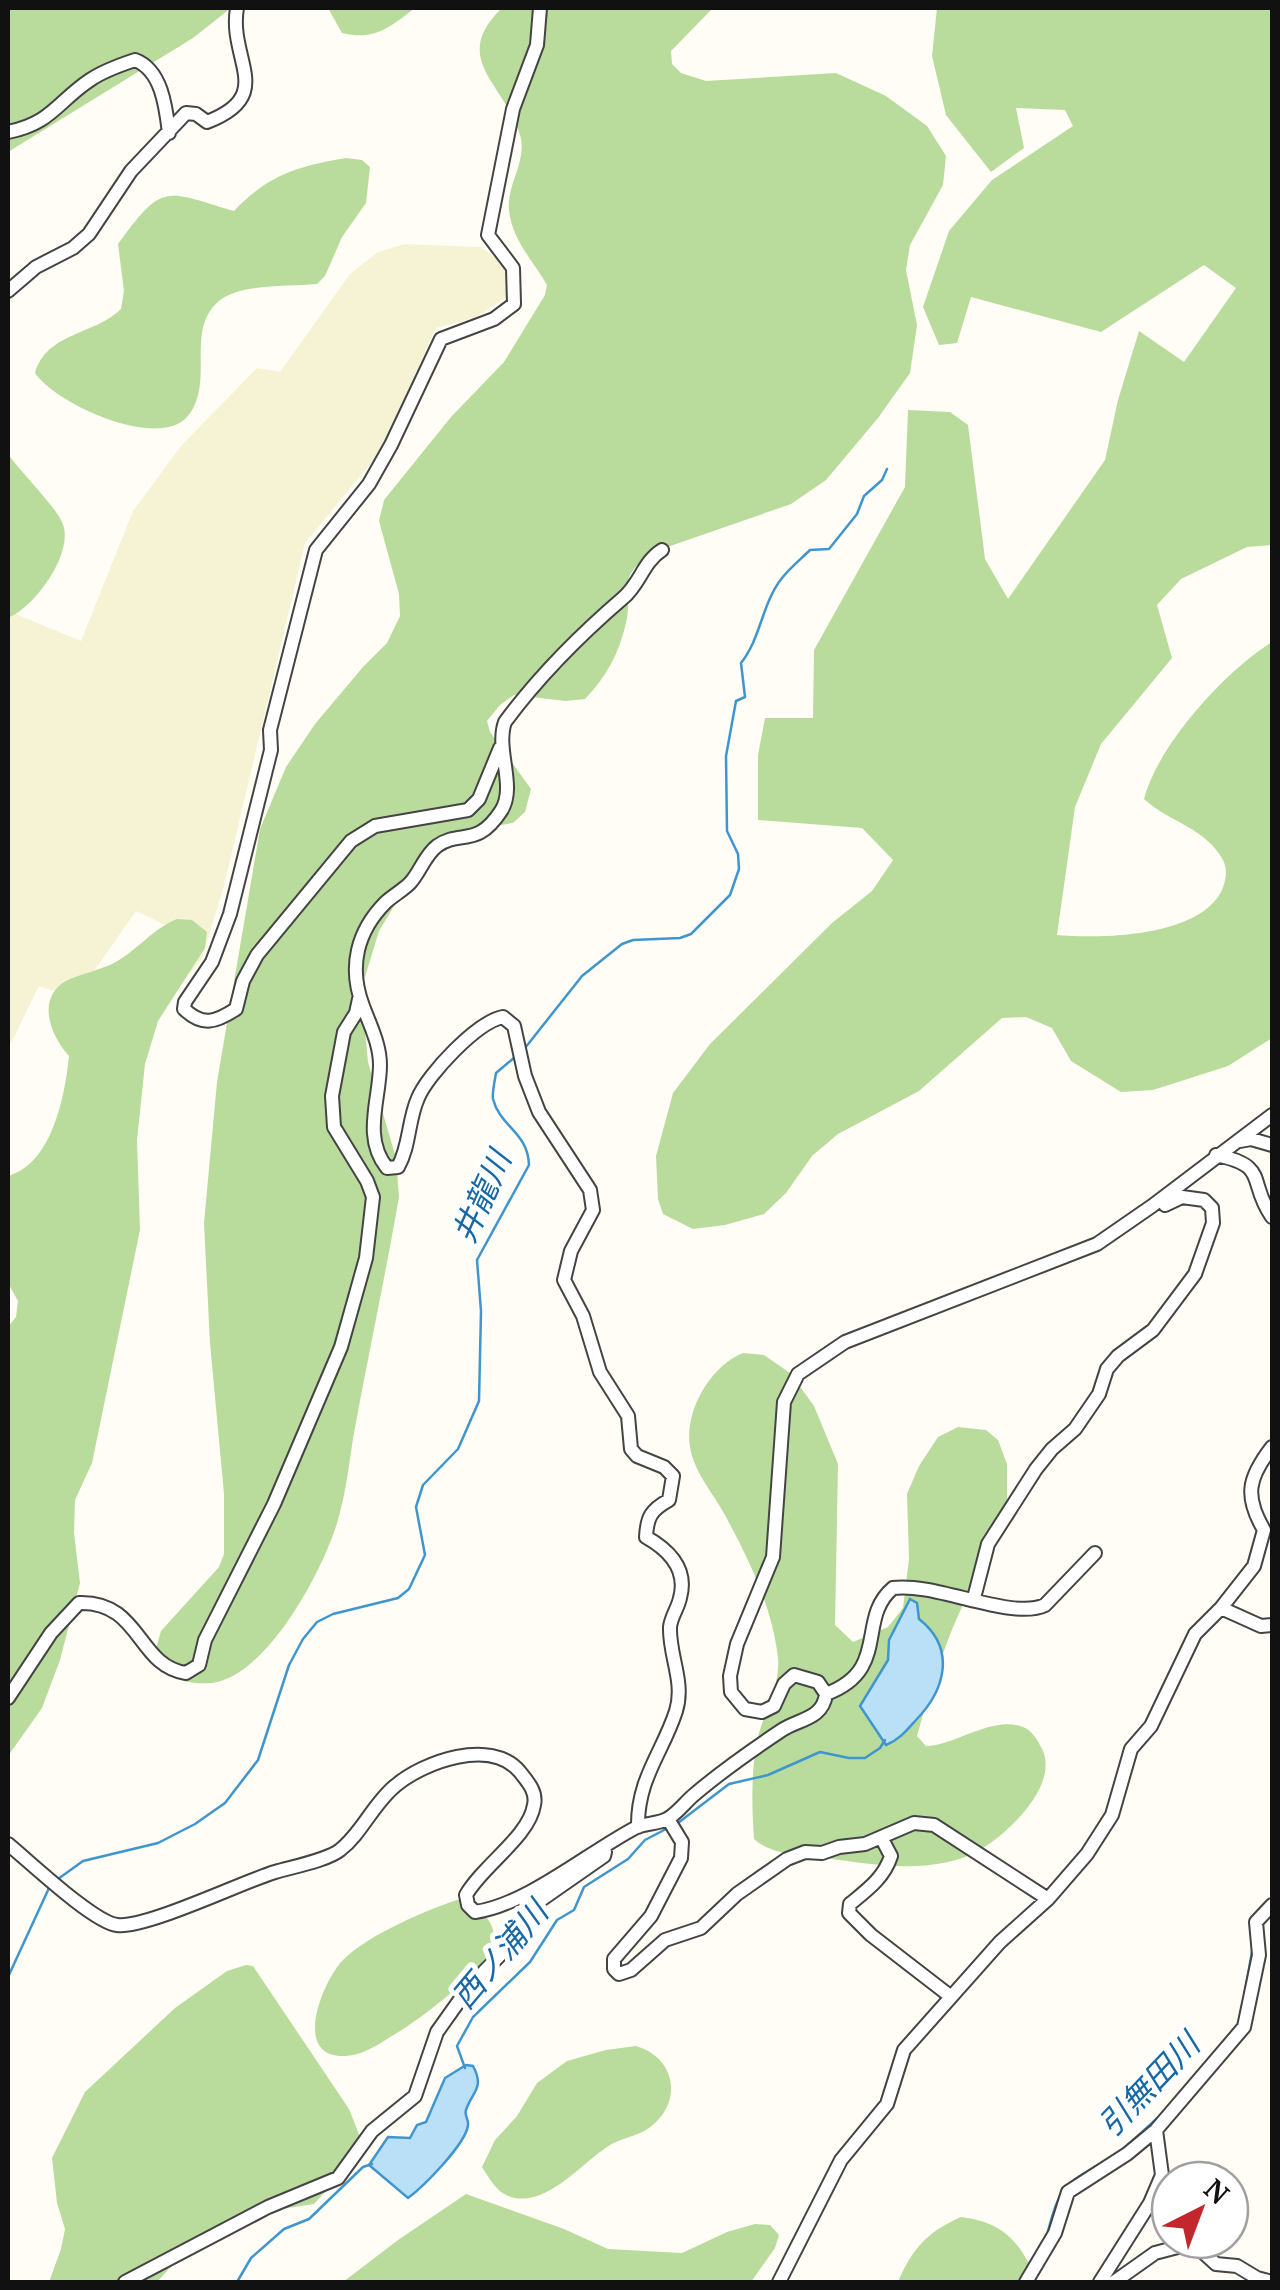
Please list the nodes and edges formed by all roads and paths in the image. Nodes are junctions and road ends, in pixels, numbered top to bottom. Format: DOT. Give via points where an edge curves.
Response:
graph roads {
  1 [pos="237,8"];
  2 [pos="540,8"];
  3 [pos="8,132"];
  4 [pos="169,133"];
  5 [pos="8,291"];
  6 [pos="662,550"];
  7 [pos="501,746"];
  8 [pos="360,996"];
  9 [pos="1272,1115"];
  10 [pos="1240,1141"];
  11 [pos="1272,1145"];
  12 [pos="1216,1155"];
  13 [pos="1152,1206"];
  14 [pos="1272,1216"];
  15 [pos="1272,1447"];
  16 [pos="1094,1553"];
  17 [pos="974,1598"];
  18 [pos="1221,1608"];
  19 [pos="1272,1625"];
  20 [pos="826,1694"];
  21 [pos="8,1698"];
  22 [pos="668,1819"];
  23 [pos="638,1827"];
  24 [pos="882,1839"];
  25 [pos="8,1844"];
  26 [pos="608,1845"];
  27 [pos="1048,1899"];
  28 [pos="1272,1906"];
  29 [pos="950,1996"];
  30 [pos="1156,2130"];
  31 [pos="125,2282"];
  32 [pos="780,2282"];
  33 [pos="1026,2282"];
  34 [pos="1100,2282"];
  35 [pos="1114,2282"];
  36 [pos="1272,2282"];
  1 -- 4 [label="street" via="241,102 206,122 186,114"];
  2 -- 7 [label="street" via="537,44 513,109 488,235 513,268 514,304 494,319 440,339 369,484 316,550 230,914 184,1009 204,1022 236,1010 256,954 351,841 375,826 468,810"];
  3 -- 4 [label="street" via="47,118 88,81 135,60 155,77"];
  4 -- 5 [label="street" via="131,170 90,234"];
  6 -- 7 [label="street" via="516,707"];
  7 -- 8 [label="street" via="505,805 483,832 433,849 410,884 364,929 356,947"];
  8 -- 21 [label="street" via="344,1032 332,1096 334,1128 372,1197 366,1258 341,1347 199,1665 173,1672 113,1608 79,1603"];
  8 -- 23 [label="street" via="380,1064 372,1118 387,1168 398,1167 404,1156 418,1098 440,1066 481,1027 503,1017 514,1026 538,1112 590,1190 592,1210 570,1251 564,1280 600,1372 628,1416 631,1449 673,1476 669,1500 646,1520 646,1537 676,1560 682,1586 670,1624 680,1689 676,1712 652,1762"];
  9 -- 10 [label="street"];
  10 -- 11 [label="street"];
  10 -- 12 [label="street"];
  12 -- 13 [label="street"];
  12 -- 14 [label="street" via="1250,1166"];
  13 -- 17 [label="street" via="1182,1197 1212,1208 1196,1274 1153,1330 1118,1356 1075,1429 1036,1469 988,1544"];
  13 -- 20 [label="street" via="1097,1244 845,1342 798,1374 784,1402 773,1557 736,1644 731,1692 744,1708 762,1712 778,1702 794,1676 818,1682"];
  15 -- 18 [label="street" via="1249,1489 1264,1530 1257,1558"];
  16 -- 17 [label="street" via="1036,1610"];
  17 -- 20 [label="street" via="893,1588 876,1615 868,1660 843,1688"];
  18 -- 19 [label="street"];
  18 -- 27 [label="street" via="1196,1634 1131,1750 1112,1815"];
  20 -- 22 [label="street" via="814,1716 787,1726"];
  22 -- 23 [label="street"];
  22 -- 24 [label="street" via="682,1842 681,1858 651,1916 614,1958 620,1974 665,1940 701,1928 787,1858"];
  23 -- 26 [label="street"];
  24 -- 27 [label="street" via="928,1823"];
  24 -- 29 [label="street" via="891,1856 888,1867 850,1904 849,1913"];
  25 -- 26 [label="street" via="102,1920 130,1925 339,1852 409,1776 458,1757 484,1755 516,1766 536,1802 529,1822 474,1881 466,1896 475,1912 491,1910"];
  26 -- 31 [label="street" via="604,1856 516,1922 504,1950 437,2032 415,2096 372,2131 338,2178"];
  27 -- 29 [label="street"];
  28 -- 30 [label="street" via="1256,1922 1259,1955 1244,2027"];
  29 -- 32 [label="street" via="904,2050 887,2104 841,2160"];
  30 -- 33 [label="street" via="1068,2192 1056,2232"];
  30 -- 34 [label="street" via="1162,2175"];
  35 -- 36 [label="street" via="1155,2254 1192,2243 1216,2264"];
}
